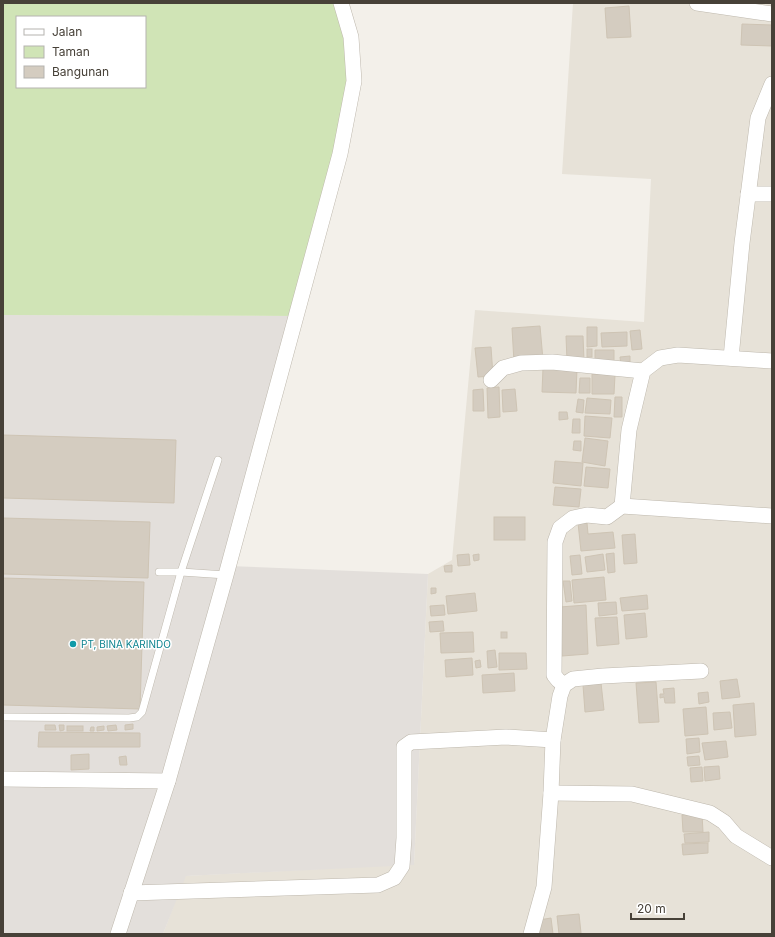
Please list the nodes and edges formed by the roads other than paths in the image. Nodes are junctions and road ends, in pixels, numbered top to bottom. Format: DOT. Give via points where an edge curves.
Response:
graph roads {
  1 [pos="341,3"];
  2 [pos="697,3"];
  3 [pos="772,14"];
  4 [pos="772,84"];
  5 [pos="748,194"];
  6 [pos="772,194"];
  7 [pos="730,358"];
  8 [pos="772,361"];
  9 [pos="643,370"];
  10 [pos="492,380"];
  11 [pos="218,460"];
  12 [pos="622,506"];
  13 [pos="772,516"];
  14 [pos="159,572"];
  15 [pos="181,572"];
  16 [pos="226,575"];
  17 [pos="701,671"];
  18 [pos="564,685"];
  19 [pos="3,717"];
  20 [pos="553,740"];
  21 [pos="3,779"];
  22 [pos="168,781"];
  23 [pos="551,793"];
  24 [pos="772,858"];
  25 [pos="132,893"];
  26 [pos="118,934"];
  27 [pos="532,934"];
  1 -- 16 [label="street" via="351,37 354,81 340,154"];
  2 -- 3 [label="street"];
  4 -- 5 [label="street" via="758,118"];
  5 -- 6 [label="street"];
  5 -- 7 [label="street"];
  7 -- 8 [label="street"];
  7 -- 9 [label="street" via="678,355 660,358"];
  9 -- 10 [label="street" via="552,362 521,363 503,368"];
  9 -- 12 [label="street" via="629,430"];
  11 -- 15 [label="lane"];
  12 -- 13 [label="street"];
  12 -- 18 [label="street" via="607,517 587,515 573,518 560,528 555,542 554,674"];
  14 -- 15 [label="lane"];
  15 -- 16 [label="lane"];
  15 -- 19 [label="lane" via="142,712 136,717"];
  16 -- 22 [label="street"];
  17 -- 18 [label="street" via="573,679"];
  18 -- 20 [label="street"];
  20 -- 23 [label="street"];
  20 -- 25 [label="street" via="506,737 411,742 404,747 402,866 394,878 378,885"];
  21 -- 22 [label="street"];
  22 -- 25 [label="street"];
  23 -- 24 [label="street" via="632,794 710,813 724,822 736,836"];
  23 -- 27 [label="street" via="544,887"];
  25 -- 26 [label="street"];
}
